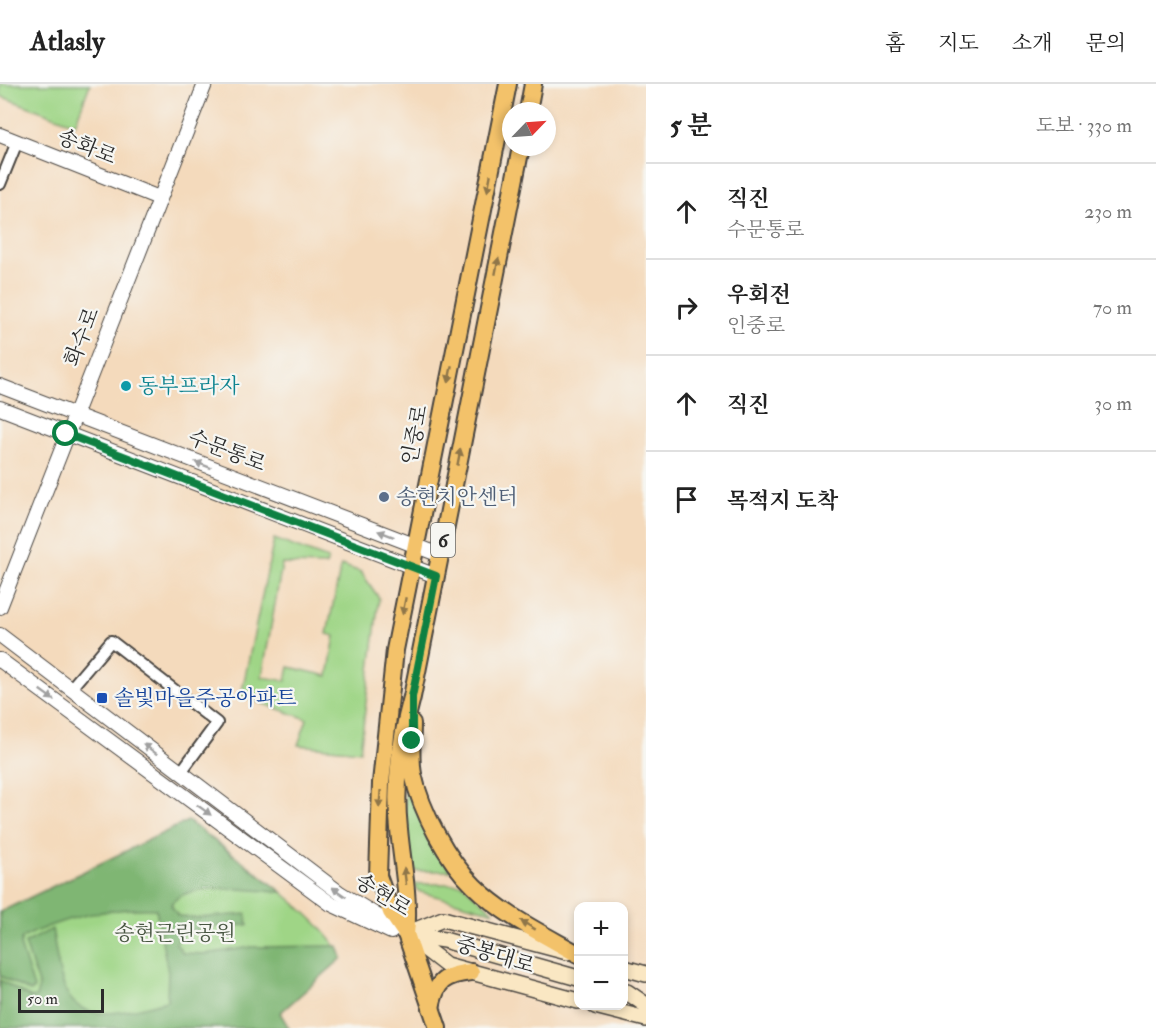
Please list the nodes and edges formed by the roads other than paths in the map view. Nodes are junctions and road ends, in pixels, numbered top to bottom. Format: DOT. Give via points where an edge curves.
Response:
graph roads {
  1 [pos="205,84"];
  2 [pos="508,84"];
  3 [pos="533,84"];
  4 [pos="530,102"];
  5 [pos="0,135"];
  6 [pos="17,142"];
  7 [pos="519,156"];
  8 [pos="0,184"];
  9 [pos="159,198"];
  10 [pos="0,386"];
  11 [pos="0,408"];
  12 [pos="74,415"];
  13 [pos="66,434"];
  14 [pos="416,546"];
  15 [pos="440,555"];
  16 [pos="412,567"];
  17 [pos="436,576"];
  18 [pos="0,607"];
  19 [pos="0,635"];
  20 [pos="0,660"];
  21 [pos="71,688"];
  22 [pos="412,697"];
  23 [pos="181,772"];
  24 [pos="406,934"];
  25 [pos="574,952"];
  26 [pos="574,954"];
  27 [pos="628,969"];
  28 [pos="471,972"];
  29 [pos="646,974"];
  30 [pos="574,977"];
  31 [pos="628,992"];
  32 [pos="628,993"];
  33 [pos="646,998"];
  34 [pos="574,1000"];
  35 [pos="646,1005"];
  36 [pos="431,1009"];
  37 [pos="613,1010"];
  38 [pos="646,1019"];
  39 [pos="438,1028"];
  1 -- 9 [label="street, 화수로"];
  2 -- 14 [label="main road, 인중로 / 6, one-way"];
  3 -- 4 [label="main road"];
  5 -- 6 [label="street, 송화로"];
  6 -- 8 [label="street"];
  6 -- 9 [label="street, 송화로"];
  15 -- 7 [label="main road, 인중로 / 6, one-way"];
  9 -- 12 [label="street, 화수로"];
  10 -- 12 [label="street, 수문통로"];
  11 -- 13 [label="street, 수문통로"];
  12 -- 13 [label="street, 화수로"];
  14 -- 12 [label="street, 수문통로, one-way"];
  13 -- 16 [label="street, 수문통로"];
  13 -- 18 [label="street, 화수로"];
  14 -- 15 [label="street, 수문통로"];
  14 -- 16 [label="main road, 인중로 / 6"];
  15 -- 17 [label="main road, 인중로 / 6"];
  16 -- 17 [label="street, 수문통로"];
  16 -- 24 [label="main road, 인중로 / 6, one-way" via="390,682 378,825 378,876 391,912"];
  17 -- 22 [label="main road, 인중로 / 6"];
  19 -- 21 [label="street, 송현로"];
  20 -- 24 [label="street, 송현로, one-way" via="332,904 401,937"];
  23 -- 21 [label="street, 송현로, one-way"];
  21 -- 23 [label="street" via="111,641 157,676 217,723"];
  24 -- 22 [label="main road, 인중로 / 6, one-way" via="409,910 398,827 397,777 400,740"];
  25 -- 22 [label="main road, one-way" via="523,923 474,886 444,846 423,809 412,772"];
  24 -- 23 [label="street, 송현로, one-way" via="340,893"];
  24 -- 26 [label="main road, 중봉대로" via="444,919"];
  24 -- 28 [label="main road, 중봉대로" via="446,965"];
  24 -- 30 [label="main road" via="444,940"];
  24 -- 36 [label="main road, 인중로 / 6"];
  27 -- 29 [label="main road"];
  28 -- 34 [label="main road, 중봉대로"];
  28 -- 36 [label="main road" via="444,979 434,990"];
  31 -- 33 [label="main road"];
  32 -- 35 [label="main road"];
  36 -- 39 [label="main road, 인중로 / 6"];
  37 -- 38 [label="main road"];
}
